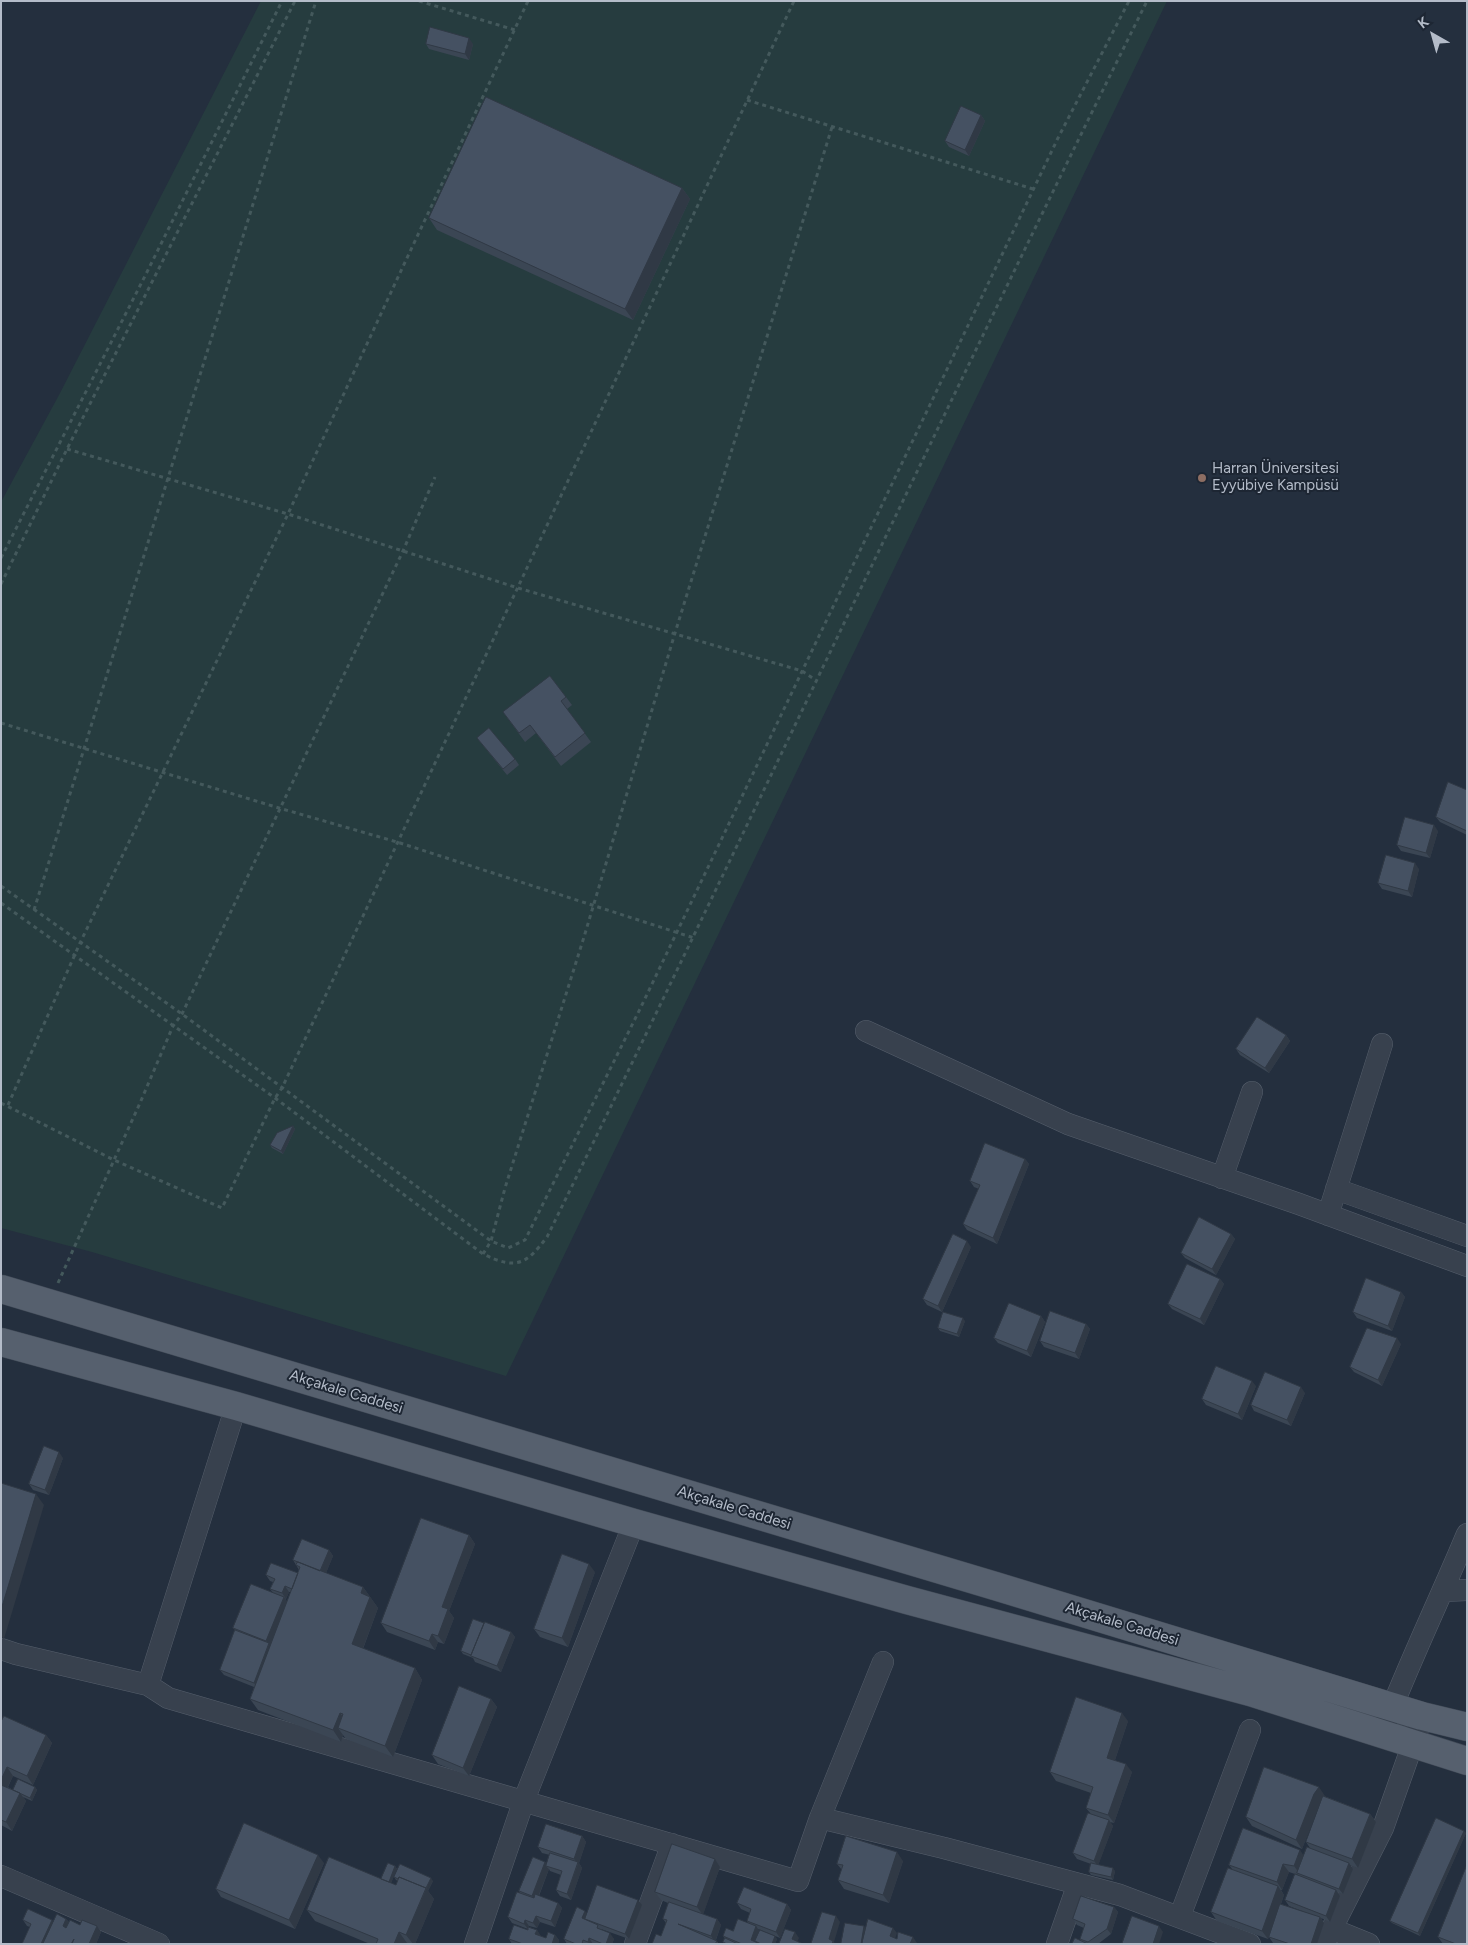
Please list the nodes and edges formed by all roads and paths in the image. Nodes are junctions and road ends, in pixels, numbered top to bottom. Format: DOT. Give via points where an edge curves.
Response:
graph roads {
  1 [pos="282,1"];
  2 [pos="295,1"];
  3 [pos="316,1"];
  4 [pos="419,1"];
  5 [pos="528,1"];
  6 [pos="794,1"];
  7 [pos="1129,1"];
  8 [pos="1147,1"];
  9 [pos="515,30"];
  10 [pos="747,100"];
  11 [pos="832,127"];
  12 [pos="1034,190"];
  13 [pos="67,449"];
  14 [pos="435,477"];
  15 [pos="168,480"];
  16 [pos="288,514"];
  17 [pos="402,551"];
  18 [pos="1,558"];
  19 [pos="1,584"];
  20 [pos="518,588"];
  21 [pos="675,633"];
  22 [pos="802,672"];
  23 [pos="817,681"];
  24 [pos="1,723"];
  25 [pos="86,749"];
  26 [pos="163,773"];
  27 [pos="279,808"];
  28 [pos="397,842"];
  29 [pos="1,886"];
  30 [pos="1,903"];
  31 [pos="593,905"];
  32 [pos="34,910"];
  33 [pos="676,933"];
  34 [pos="694,938"];
  35 [pos="80,942"];
  36 [pos="76,955"];
  37 [pos="182,1014"];
  38 [pos="173,1026"];
  39 [pos="866,1031"];
  40 [pos="1382,1044"];
  41 [pos="282,1088"];
  42 [pos="1252,1092"];
  43 [pos="275,1098"];
  44 [pos="1,1102"];
  45 [pos="8,1106"];
  46 [pos="114,1160"];
  47 [pos="1222,1178"];
  48 [pos="1336,1189"];
  49 [pos="1328,1215"];
  50 [pos="1467,1236"];
  51 [pos="490,1242"];
  52 [pos="483,1254"];
  53 [pos="1467,1266"];
  54 [pos="1,1289"];
  55 [pos="49,1304"];
  56 [pos="1,1342"];
  57 [pos="236,1406"];
  58 [pos="634,1523"];
  59 [pos="1467,1534"];
  60 [pos="1467,1590"];
  61 [pos="1444,1591"];
  62 [pos="1,1649"];
  63 [pos="883,1662"];
  64 [pos="148,1685"];
  65 [pos="1392,1706"];
  66 [pos="1422,1716"];
  67 [pos="1466,1726"];
  68 [pos="1250,1730"];
  69 [pos="1381,1735"];
  70 [pos="1413,1745"];
  71 [pos="1464,1760"];
  72 [pos="524,1800"];
  73 [pos="820,1818"];
  74 [pos="672,1844"];
  75 [pos="1,1876"];
  76 [pos="1078,1884"];
  77 [pos="1180,1916"];
  78 [pos="1328,1936"];
  79 [pos="129,1937"];
  80 [pos="159,1944"];
  81 [pos="475,1944"];
  82 [pos="635,1944"];
  83 [pos="1057,1944"];
  84 [pos="1250,1944"];
  85 [pos="1369,1944"];
  1 -- 18 [label="path"];
  2 -- 13 [label="path"];
  3 -- 15 [label="path"];
  4 -- 9 [label="path"];
  5 -- 9 [label="path"];
  6 -- 10 [label="path"];
  7 -- 12 [label="path"];
  8 -- 23 [label="path" via="1047,201"];
  9 -- 16 [label="path"];
  10 -- 11 [label="path"];
  10 -- 20 [label="path"];
  11 -- 12 [label="path"];
  11 -- 21 [label="path"];
  12 -- 22 [label="path"];
  13 -- 15 [label="path"];
  13 -- 19 [label="path"];
  14 -- 17 [label="path"];
  15 -- 16 [label="path"];
  15 -- 25 [label="path"];
  16 -- 17 [label="path"];
  16 -- 26 [label="path"];
  17 -- 20 [label="path"];
  17 -- 27 [label="path"];
  20 -- 21 [label="path"];
  20 -- 28 [label="path"];
  21 -- 22 [label="path"];
  21 -- 31 [label="path"];
  22 -- 23 [label="path"];
  22 -- 33 [label="path"];
  23 -- 34 [label="path"];
  24 -- 25 [label="path"];
  25 -- 26 [label="path"];
  25 -- 32 [label="path"];
  26 -- 27 [label="path"];
  26 -- 35 [label="path"];
  27 -- 28 [label="path"];
  27 -- 37 [label="path"];
  28 -- 31 [label="path"];
  28 -- 41 [label="path"];
  29 -- 32 [label="path"];
  30 -- 36 [label="path"];
  31 -- 33 [label="path"];
  31 -- 51 [label="path"];
  32 -- 35 [label="path"];
  33 -- 34 [label="path"];
  33 -- 51 [label="path" via="525,1240 508,1248"];
  34 -- 52 [label="path" via="547,1237 534,1254 521,1262 506,1263"];
  35 -- 36 [label="path"];
  35 -- 37 [label="path"];
  36 -- 38 [label="path"];
  36 -- 45 [label="path"];
  37 -- 38 [label="path"];
  37 -- 41 [label="path"];
  38 -- 43 [label="path"];
  38 -- 46 [label="path"];
  39 -- 47 [label="street" via="1068,1124"];
  40 -- 48 [label="street"];
  41 -- 43 [label="path"];
  41 -- 51 [label="path"];
  42 -- 47 [label="street"];
  43 -- 46 [label="path" via="222,1208"];
  43 -- 52 [label="path"];
  44 -- 45 [label="path"];
  45 -- 46 [label="path"];
  46 -- 55 [label="path"];
  47 -- 49 [label="street"];
  48 -- 49 [label="street"];
  48 -- 50 [label="street"];
  49 -- 53 [label="street"];
  51 -- 52 [label="path"];
  54 -- 55 [label="main road, Akçakale Caddesi"];
  55 -- 65 [label="main road, Akçakale Caddesi"];
  56 -- 57 [label="main road, Akçakale Caddesi"];
  57 -- 58 [label="main road, Akçakale Caddesi"];
  57 -- 64 [label="street"];
  58 -- 69 [label="main road, Akçakale Caddesi" via="1250,1692"];
  58 -- 72 [label="street"];
  59 -- 61 [label="street"];
  60 -- 61 [label="street"];
  61 -- 65 [label="street"];
  62 -- 64 [label="street"];
  63 -- 73 [label="street"];
  64 -- 72 [label="street" via="168,1698"];
  65 -- 66 [label="main road, Akçakale Caddesi"];
  65 -- 69 [label="street"];
  66 -- 67 [label="main road, Akçakale Caddesi"];
  66 -- 70 [label="street"];
  67 -- 71 [label="street"];
  68 -- 77 [label="street"];
  69 -- 70 [label="main road, Akçakale Caddesi"];
  70 -- 71 [label="main road, Akçakale Caddesi"];
  70 -- 78 [label="street" via="1383,1828"];
  72 -- 74 [label="street"];
  72 -- 81 [label="street"];
  73 -- 74 [label="street" via="798,1881"];
  73 -- 76 [label="street"];
  74 -- 82 [label="street"];
  75 -- 79 [label="street"];
  76 -- 77 [label="street"];
  76 -- 83 [label="street"];
  77 -- 84 [label="street"];
  78 -- 85 [label="street"];
  79 -- 80 [label="street"];
}
